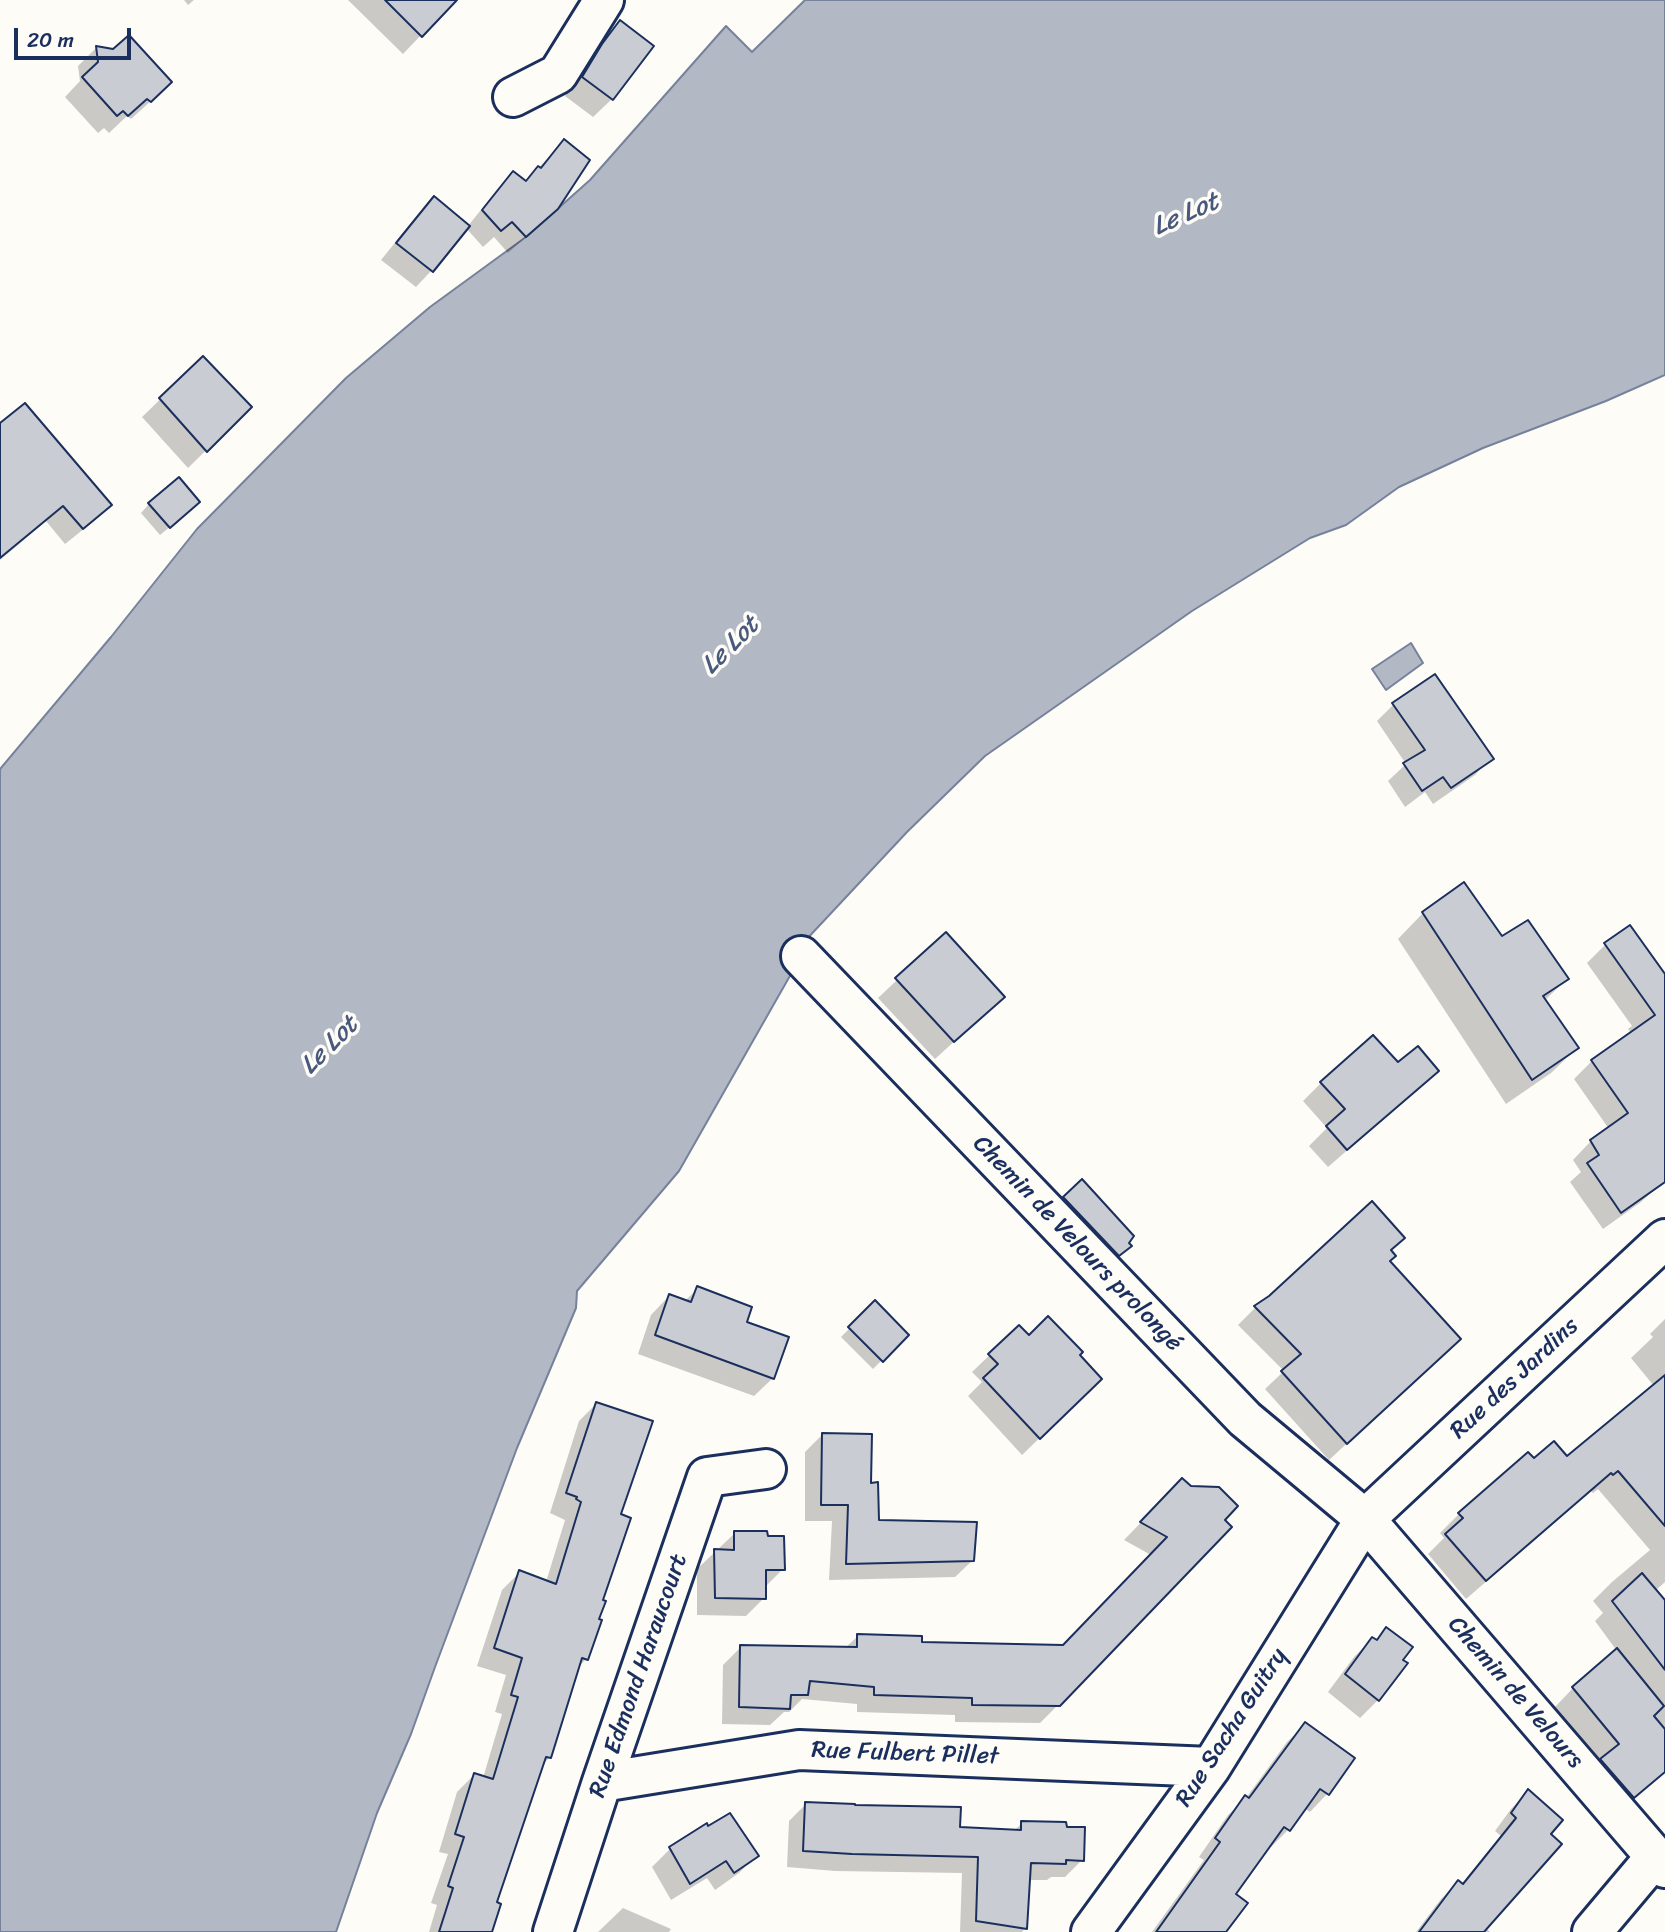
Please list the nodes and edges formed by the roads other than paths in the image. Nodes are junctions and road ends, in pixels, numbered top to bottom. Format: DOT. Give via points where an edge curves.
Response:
graph roads {
  1 [pos="604,0"];
  2 [pos="513,97"];
  3 [pos="801,956"];
  4 [pos="1665,1239"];
  5 [pos="766,1469"];
  6 [pos="1365,1519"];
  7 [pos="1211,1767"];
  8 [pos="602,1782"];
  9 [pos="1660,1862"];
  10 [pos="553,1932"];
  11 [pos="1091,1932"];
  12 [pos="1592,1932"];
  1 -- 2 [label="street" via="558,74"];
  3 -- 6 [label="street, Chemin de Velours prolongé" via="1245,1419"];
  4 -- 6 [label="street, Rue des Jardins"];
  5 -- 8 [label="street, Rue Edmond Haraucourt" via="708,1478"];
  6 -- 7 [label="street, Rue Sacha Guitry"];
  6 -- 9 [label="street, Chemin de Velours"];
  7 -- 8 [label="street, Rue Fulbert Pillet" via="799,1750"];
  7 -- 11 [label="street, Rue Sacha Guitry"];
  8 -- 10 [label="street, Rue Edmond Haraucourt"];
  9 -- 12 [label="street"];
}
